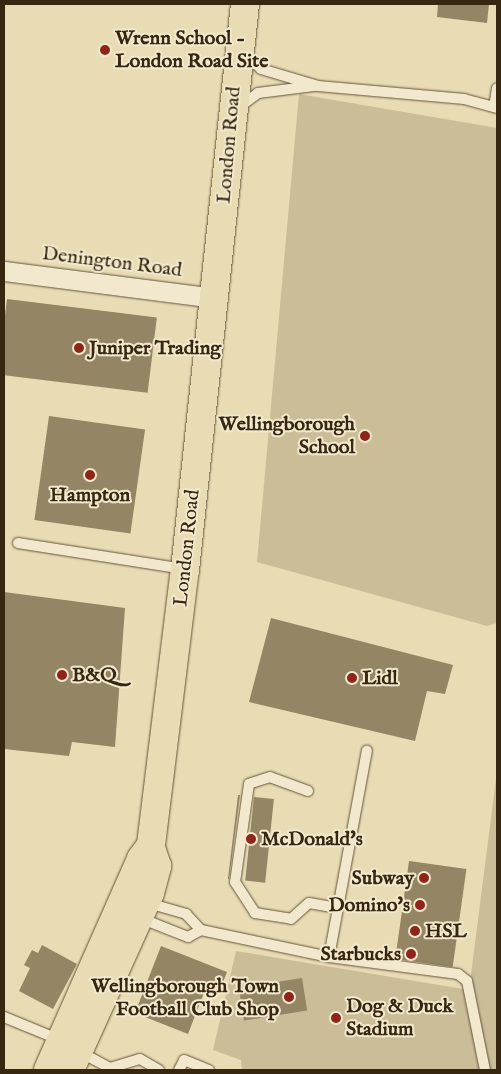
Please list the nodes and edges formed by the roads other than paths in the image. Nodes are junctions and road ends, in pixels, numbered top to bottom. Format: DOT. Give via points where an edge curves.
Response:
graph roads {
  1 [pos="245,4"];
  2 [pos="239,46"];
  3 [pos="318,86"];
  4 [pos="497,88"];
  5 [pos="496,108"];
  6 [pos="231,115"];
  7 [pos="4,271"];
  8 [pos="214,298"];
  9 [pos="18,543"];
  10 [pos="185,570"];
  11 [pos="367,750"];
  12 [pos="308,791"];
  13 [pos="137,907"];
  14 [pos="338,908"];
  15 [pos="201,930"];
  16 [pos="329,958"];
  17 [pos="4,1017"];
  18 [pos="69,1054"];
  19 [pos="48,1070"];
  20 [pos="159,1070"];
  21 [pos="179,1070"];
  22 [pos="209,1070"];
  23 [pos="485,1070"];
  1 -- 2 [label="main road, London Road"];
  2 -- 3 [label="lane" via="261,69"];
  2 -- 6 [label="main road, London Road"];
  3 -- 5 [label="lane" via="464,99"];
  3 -- 6 [label="lane" via="258,93"];
  4 -- 5 [label="lane"];
  6 -- 8 [label="main road, London Road"];
  7 -- 8 [label="street, Denington Road"];
  8 -- 10 [label="main road, London Road"];
  9 -- 10 [label="lane"];
  10 -- 13 [label="main road, London Road" via="151,845"];
  11 -- 14 [label="lane"];
  12 -- 14 [label="lane" via="270,777 249,784 236,882 255,913 291,919 309,904"];
  13 -- 15 [label="lane" via="186,914"];
  13 -- 15 [label="lane" via="188,936"];
  13 -- 18 [label="main road, London Road"];
  14 -- 16 [label="lane"];
  15 -- 16 [label="lane"];
  16 -- 23 [label="lane" via="458,974 466,982"];
  17 -- 18 [label="lane"];
  18 -- 19 [label="main road, London Road"];
  18 -- 20 [label="lane" via="110,1068 140,1059"];
  21 -- 22 [label="lane" via="184,1060"];
}
